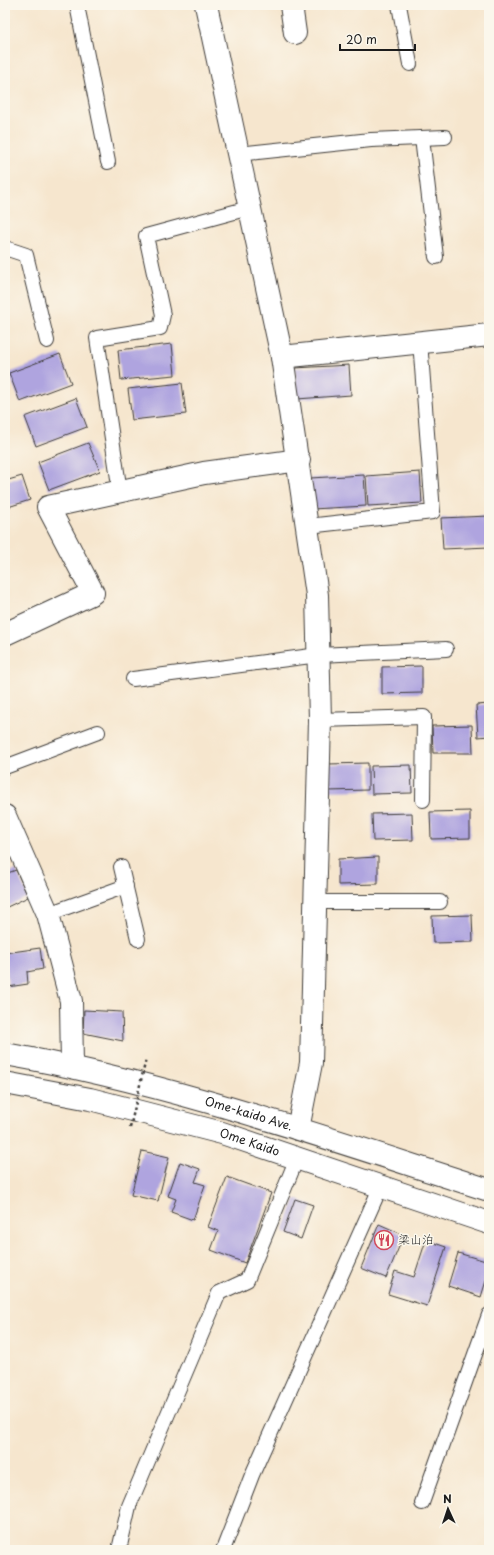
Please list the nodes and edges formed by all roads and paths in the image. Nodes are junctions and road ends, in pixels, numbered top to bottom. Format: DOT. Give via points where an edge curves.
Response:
graph roads {
  1 [pos="77,5"];
  2 [pos="206,5"];
  3 [pos="291,5"];
  4 [pos="399,5"];
  5 [pos="295,33"];
  6 [pos="410,64"];
  7 [pos="445,137"];
  8 [pos="422,138"];
  9 [pos="238,154"];
  10 [pos="108,162"];
  11 [pos="249,208"];
  12 [pos="5,248"];
  13 [pos="436,257"];
  14 [pos="489,335"];
  15 [pos="47,341"];
  16 [pos="420,341"];
  17 [pos="282,357"];
  18 [pos="299,460"];
  19 [pos="120,492"];
  20 [pos="308,526"];
  21 [pos="5,634"];
  22 [pos="446,649"];
  23 [pos="319,655"];
  24 [pos="133,679"];
  25 [pos="320,720"];
  26 [pos="98,732"];
  27 [pos="5,767"];
  28 [pos="423,800"];
  29 [pos="5,816"];
  30 [pos="121,866"];
  31 [pos="126,886"];
  32 [pos="317,902"];
  33 [pos="440,902"];
  34 [pos="48,914"];
  35 [pos="138,939"];
  36 [pos="5,1054"];
  37 [pos="146,1059"];
  38 [pos="72,1066"];
  39 [pos="5,1083"];
  40 [pos="130,1128"];
  41 [pos="298,1129"];
  42 [pos="297,1158"];
  43 [pos="381,1186"];
  44 [pos="489,1190"];
  45 [pos="489,1223"];
  46 [pos="489,1316"];
  47 [pos="422,1503"];
  48 [pos="119,1550"];
  49 [pos="223,1550"];
  1 -- 10 [label="lane"];
  2 -- 9 [label="street"];
  3 -- 5 [label="street"];
  4 -- 6 [label="lane"];
  7 -- 8 [label="lane"];
  8 -- 9 [label="lane" via="371,140"];
  8 -- 13 [label="lane"];
  9 -- 11 [label="street"];
  11 -- 17 [label="street"];
  11 -- 19 [label="lane" via="146,236 163,315 160,328 97,338"];
  12 -- 15 [label="lane" via="26,255"];
  14 -- 16 [label="street"];
  16 -- 17 [label="street"];
  16 -- 20 [label="lane" via="433,512"];
  17 -- 18 [label="street"];
  18 -- 19 [label="street" via="204,473"];
  18 -- 20 [label="street"];
  19 -- 21 [label="street" via="48,507 93,593"];
  20 -- 23 [label="street" via="317,595"];
  22 -- 23 [label="lane"];
  23 -- 24 [label="lane"];
  23 -- 25 [label="street"];
  25 -- 28 [label="lane" via="424,717"];
  25 -- 32 [label="street"];
  26 -- 27 [label="lane"];
  29 -- 34 [label="street"];
  30 -- 31 [label="lane"];
  31 -- 34 [label="lane"];
  31 -- 35 [label="lane"];
  32 -- 33 [label="lane"];
  32 -- 41 [label="street" via="311,1063"];
  34 -- 38 [label="street" via="71,1001"];
  36 -- 38 [label="street, Ome-kaido Ave."];
  37 -- 40 [label="path, bridge"];
  38 -- 41 [label="street, Ome-kaido Ave." via="196,1097"];
  39 -- 42 [label="street, Ome Kaido" via="147,1113 222,1133"];
  41 -- 44 [label="street, Ome-kaido Ave."];
  42 -- 43 [label="street, Ome Kaido"];
  42 -- 48 [label="lane" via="247,1280 219,1293 129,1506"];
  43 -- 45 [label="street, Ome Kaido"];
  43 -- 49 [label="lane" via="252,1475"];
  46 -- 47 [label="lane"];
}
